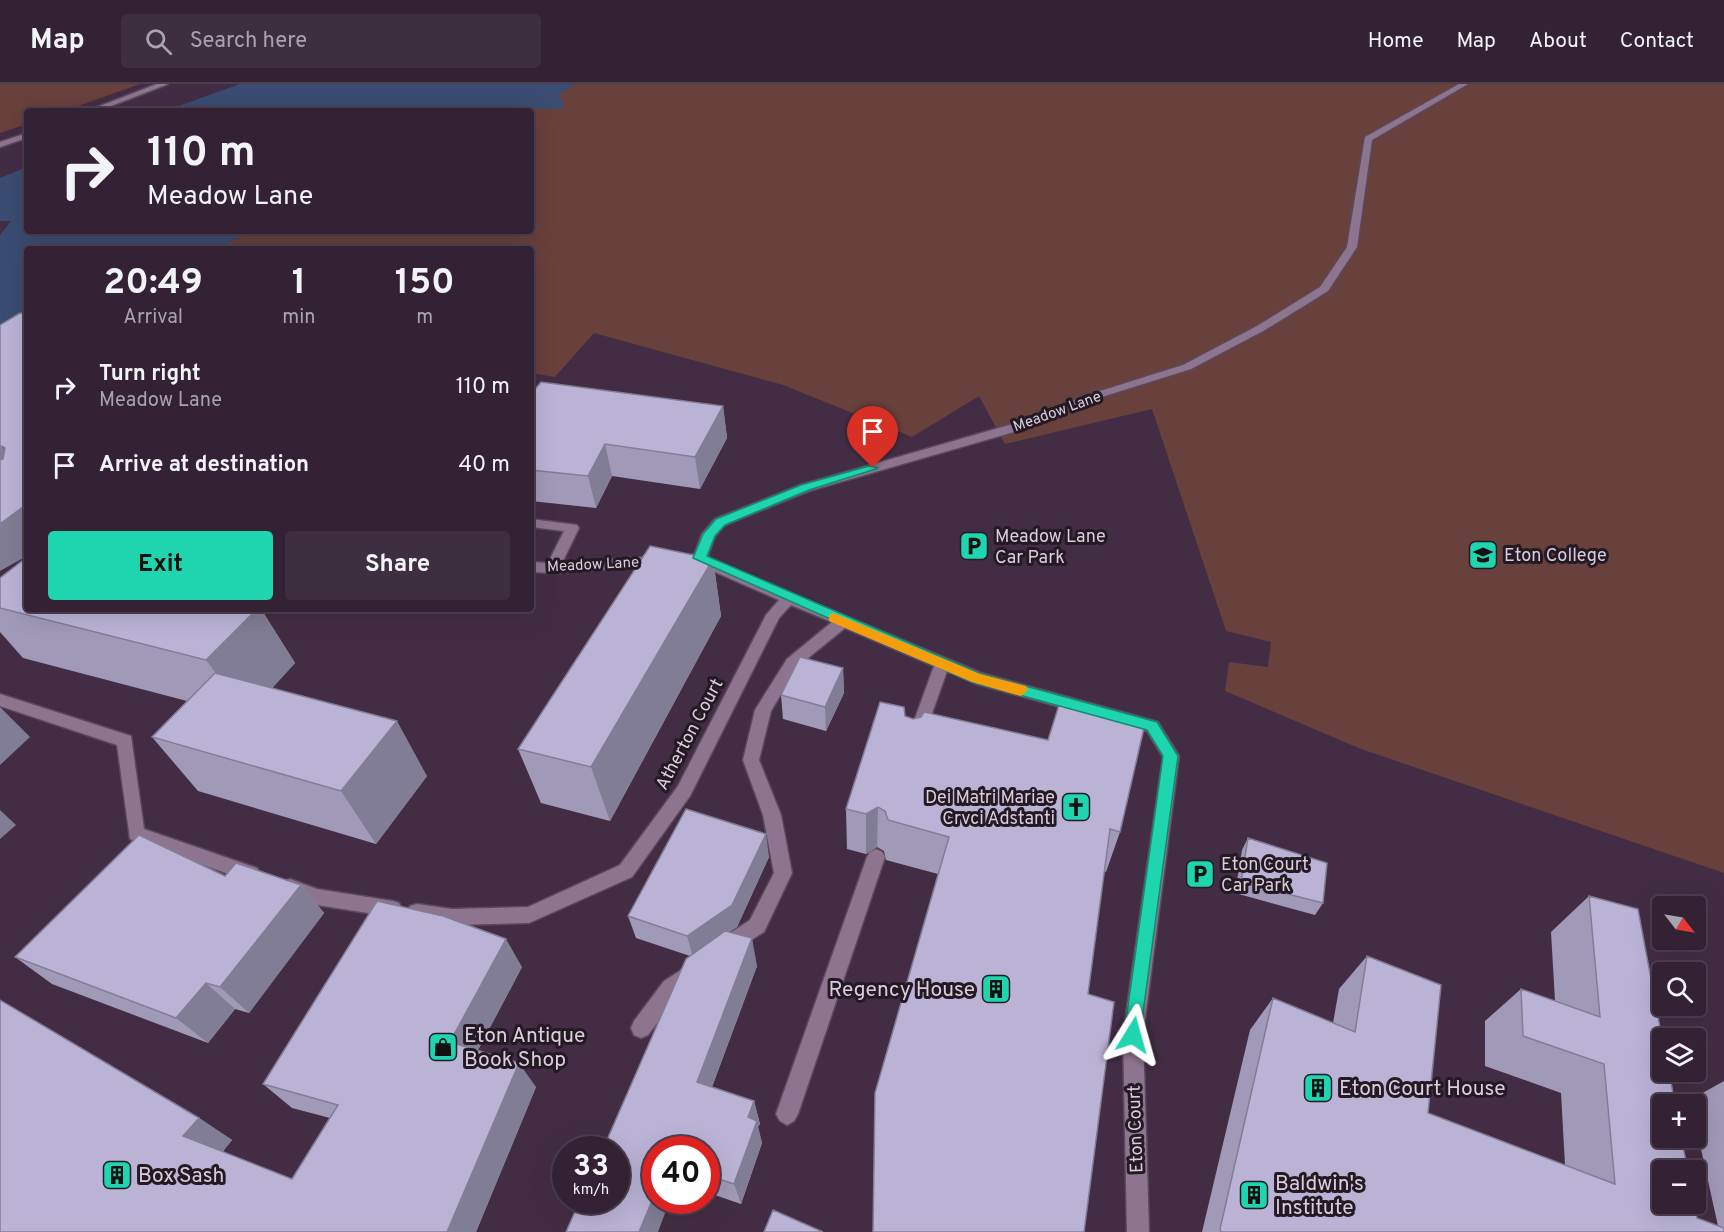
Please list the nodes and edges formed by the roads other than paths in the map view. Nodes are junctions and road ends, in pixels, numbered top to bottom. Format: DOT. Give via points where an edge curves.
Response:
graph roads {
  1 [pos="164,84"];
  2 [pos="1464,84"];
  3 [pos="99,108"];
  4 [pos="24,136"];
  5 [pos="0,145"];
  6 [pos="534,524"];
  7 [pos="700,558"];
  8 [pos="534,567"];
  9 [pos="552,568"];
  10 [pos="790,597"];
  11 [pos="842,621"];
  12 [pos="942,664"];
  13 [pos="0,700"];
  14 [pos="911,752"];
  15 [pos="876,857"];
  16 [pos="641,1028"];
  17 [pos="787,1114"];
  18 [pos="1138,1232"];
  1 -- 3 [label="street"];
  2 -- 7 [label="street, Meadow Lane" via="1368,140 1352,248 1324,289 1261,328 1187,366 1084,399 1020,426 805,488 720,522 709,534"];
  4 -- 5 [label="street"];
  6 -- 9 [label="street" via="572,528"];
  7 -- 9 [label="street, Meadow Lane"];
  7 -- 10 [label="street, Eton Court"];
  8 -- 9 [label="street, Meadow Lane"];
  10 -- 11 [label="street, Eton Court"];
  10 -- 13 [label="street, Atherton Court" via="773,615 684,791 626,871 529,915 452,917 317,897 136,834 125,741"];
  11 -- 12 [label="street, Eton Court"];
  11 -- 16 [label="street" via="792,663 763,710 751,760 772,815 783,873 757,926 671,988"];
  12 -- 14 [label="street"];
  12 -- 18 [label="street, Eton Court" via="977,678 1152,726 1171,756 1133,1035"];
  15 -- 17 [label="street"];
}
